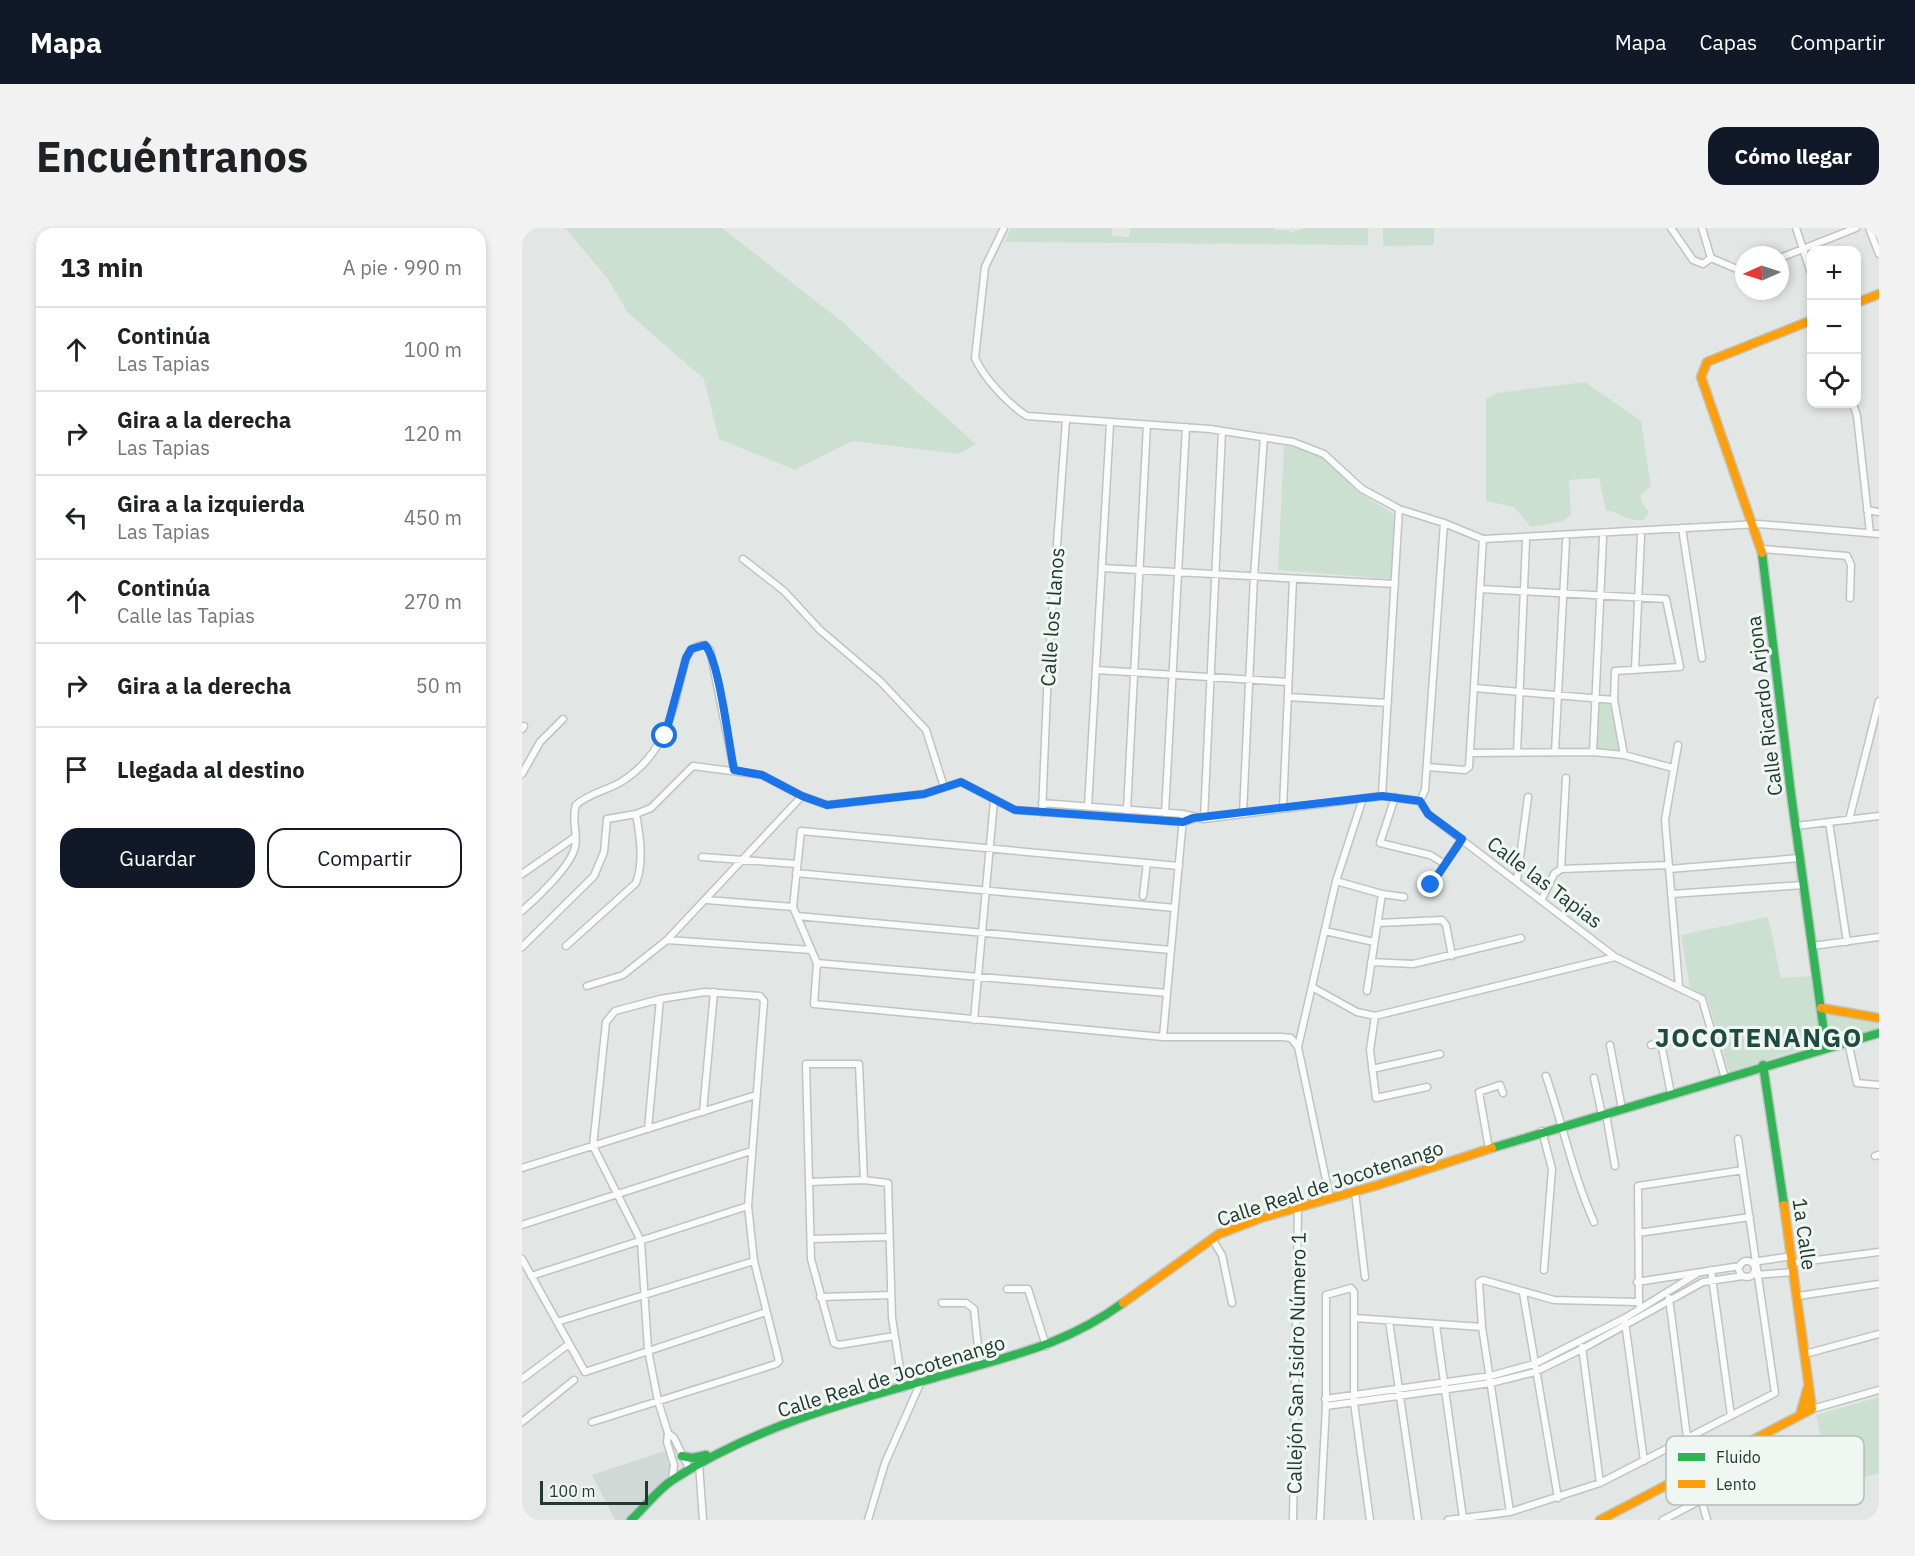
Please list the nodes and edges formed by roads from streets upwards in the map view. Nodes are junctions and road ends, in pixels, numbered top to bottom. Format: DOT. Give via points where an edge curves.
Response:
graph roads {
  1 [pos="1004,228"];
  2 [pos="1671,228"];
  3 [pos="1701,228"];
  4 [pos="1796,228"];
  5 [pos="1857,228"];
  6 [pos="1869,228"];
  7 [pos="1803,249"];
  8 [pos="1789,254"];
  9 [pos="1879,254"];
  10 [pos="1711,258"];
  11 [pos="1807,261"];
  12 [pos="1735,268"];
  13 [pos="1879,294"];
  14 [pos="1861,301"];
  15 [pos="1807,322"];
  16 [pos="1854,408"];
  17 [pos="1066,420"];
  18 [pos="1110,424"];
  19 [pos="1147,425"];
  20 [pos="1186,427"];
  21 [pos="1222,431"];
  22 [pos="1264,437"];
  23 [pos="1399,509"];
  24 [pos="1867,510"];
  25 [pos="1879,512"];
  26 [pos="1444,523"];
  27 [pos="1754,524"];
  28 [pos="1682,528"];
  29 [pos="1870,533"];
  30 [pos="1879,534"];
  31 [pos="1641,536"];
  32 [pos="1603,538"];
  33 [pos="1483,539"];
  34 [pos="1526,541"];
  35 [pos="1566,541"];
  36 [pos="1762,549"];
  37 [pos="743,559"];
  38 [pos="1101,568"];
  39 [pos="1140,570"];
  40 [pos="1178,572"];
  41 [pos="1217,575"];
  42 [pos="1254,576"];
  43 [pos="1293,579"];
  44 [pos="1395,584"];
  45 [pos="1481,589"];
  46 [pos="1524,591"];
  47 [pos="1563,593"];
  48 [pos="1600,596"];
  49 [pos="1638,597"];
  50 [pos="1850,598"];
  51 [pos="1702,658"];
  52 [pos="1635,669"];
  53 [pos="1096,670"];
  54 [pos="1134,672"];
  55 [pos="1172,675"];
  56 [pos="1211,677"];
  57 [pos="1248,679"];
  58 [pos="1288,682"];
  59 [pos="1475,688"];
  60 [pos="1519,692"];
  61 [pos="1558,695"];
  62 [pos="1288,697"];
  63 [pos="1596,699"];
  64 [pos="1614,700"];
  65 [pos="1879,701"];
  66 [pos="1388,703"];
  67 [pos="1878,709"];
  68 [pos="563,719"];
  69 [pos="1678,745"];
  70 [pos="1555,752"];
  71 [pos="1593,752"];
  72 [pos="1471,753"];
  73 [pos="1516,753"];
  74 [pos="1624,756"];
  75 [pos="1427,767"];
  76 [pos="1673,768"];
  77 [pos="734,770"];
  78 [pos="522,774"];
  79 [pos="1566,778"];
  80 [pos="944,787"];
  81 [pos="802,796"];
  82 [pos="1382,796"];
  83 [pos="1528,796"];
  84 [pos="1395,797"];
  85 [pos="1363,798"];
  86 [pos="994,801"];
  87 [pos="1420,801"];
  88 [pos="1042,803"];
  89 [pos="1088,807"];
  90 [pos="1283,808"];
  91 [pos="1127,810"];
  92 [pos="1042,813"];
  93 [pos="1165,813"];
  94 [pos="636,814"];
  95 [pos="1183,814"];
  96 [pos="1243,814"];
  97 [pos="1879,816"];
  98 [pos="1193,818"];
  99 [pos="1204,819"];
  100 [pos="1850,820"];
  101 [pos="1183,822"];
  102 [pos="1829,822"];
  103 [pos="1796,826"];
  104 [pos="575,837"];
  105 [pos="1462,839"];
  106 [pos="989,849"];
  107 [pos="702,857"];
  108 [pos="1800,858"];
  109 [pos="742,861"];
  110 [pos="1147,863"];
  111 [pos="797,864"];
  112 [pos="1445,864"];
  113 [pos="1179,866"];
  114 [pos="1669,867"];
  115 [pos="1561,869"];
  116 [pos="796,873"];
  117 [pos="522,874"];
  118 [pos="1517,880"];
  119 [pos="1336,881"];
  120 [pos="1431,885"];
  121 [pos="1804,885"];
  122 [pos="985,891"];
  123 [pos="1382,894"];
  124 [pos="1671,894"];
  125 [pos="1143,896"];
  126 [pos="1404,897"];
  127 [pos="1542,899"];
  128 [pos="707,900"];
  129 [pos="793,907"];
  130 [pos="1175,908"];
  131 [pos="522,911"];
  132 [pos="797,916"];
  133 [pos="1378,923"];
  134 [pos="1325,931"];
  135 [pos="981,934"];
  136 [pos="1879,937"];
  137 [pos="1521,938"];
  138 [pos="667,940"];
  139 [pos="1374,942"];
  140 [pos="1847,942"];
  141 [pos="566,946"];
  142 [pos="1812,946"];
  143 [pos="522,947"];
  144 [pos="811,950"];
  145 [pos="1171,950"];
  146 [pos="1452,956"];
  147 [pos="1616,957"];
  148 [pos="1371,962"];
  149 [pos="817,963"];
  150 [pos="977,977"];
  151 [pos="587,986"];
  152 [pos="1679,986"];
  153 [pos="1312,987"];
  154 [pos="1367,991"];
  155 [pos="714,992"];
  156 [pos="1167,993"];
  157 [pos="660,999"];
  158 [pos="1821,1008"];
  159 [pos="1375,1016"];
  160 [pos="1879,1018"];
  161 [pos="974,1020"];
  162 [pos="1879,1033"];
  163 [pos="1163,1036"];
  164 [pos="1686,1037"];
  165 [pos="1661,1042"];
  166 [pos="1848,1042"];
  167 [pos="1610,1045"];
  168 [pos="1651,1045"];
  169 [pos="1298,1047"];
  170 [pos="1826,1047"];
  171 [pos="1440,1054"];
  172 [pos="1763,1065"];
  173 [pos="1372,1069"];
  174 [pos="1546,1076"];
  175 [pos="1594,1078"];
  176 [pos="1725,1078"];
  177 [pos="1879,1085"];
  178 [pos="1427,1087"];
  179 [pos="1503,1093"];
  180 [pos="756,1095"];
  181 [pos="1671,1095"];
  182 [pos="1623,1109"];
  183 [pos="704,1112"];
  184 [pos="1604,1114"];
  185 [pos="1563,1125"];
  186 [pos="648,1129"];
  187 [pos="1542,1131"];
  188 [pos="1738,1139"];
  189 [pos="592,1146"];
  190 [pos="1489,1149"];
  191 [pos="751,1151"];
  192 [pos="1615,1166"];
  193 [pos="522,1168"];
  194 [pos="1743,1170"];
  195 [pos="864,1180"];
  196 [pos="808,1182"];
  197 [pos="1355,1192"];
  198 [pos="619,1193"];
  199 [pos="1330,1199"];
  200 [pos="748,1206"];
  201 [pos="1298,1206"];
  202 [pos="1749,1217"];
  203 [pos="1594,1222"];
  204 [pos="522,1225"];
  205 [pos="1638,1233"];
  206 [pos="889,1237"];
  207 [pos="811,1239"];
  208 [pos="1212,1239"];
  209 [pos="640,1241"];
  210 [pos="1879,1252"];
  211 [pos="522,1259"];
  212 [pos="754,1261"];
  213 [pos="1753,1262"];
  214 [pos="1793,1264"];
  215 [pos="1740,1266"];
  216 [pos="1544,1270"];
  217 [pos="1711,1270"];
  218 [pos="1698,1274"];
  219 [pos="1755,1275"];
  220 [pos="531,1276"];
  221 [pos="1743,1276"];
  222 [pos="1365,1277"];
  223 [pos="1712,1280"];
  224 [pos="1637,1282"];
  225 [pos="1879,1284"];
  226 [pos="1007,1289"];
  227 [pos="1668,1290"];
  228 [pos="1523,1293"];
  229 [pos="891,1295"];
  230 [pos="642,1296"];
  231 [pos="820,1296"];
  232 [pos="1798,1296"];
  233 [pos="1670,1301"];
  234 [pos="942,1304"];
  235 [pos="1232,1304"];
  236 [pos="1639,1304"];
  237 [pos="766,1312"];
  238 [pos="1354,1318"];
  239 [pos="557,1322"];
  240 [pos="1389,1322"];
  241 [pos="1625,1322"];
  242 [pos="1436,1325"];
  243 [pos="1482,1327"];
  244 [pos="1879,1334"];
  245 [pos="894,1336"];
  246 [pos="569,1344"];
  247 [pos="1581,1345"];
  248 [pos="1046,1346"];
  249 [pos="648,1350"];
  250 [pos="1805,1354"];
  251 [pos="980,1365"];
  252 [pos="1534,1368"];
  253 [pos="523,1376"];
  254 [pos="1491,1379"];
  255 [pos="574,1380"];
  256 [pos="920,1384"];
  257 [pos="1808,1384"];
  258 [pos="1445,1386"];
  259 [pos="903,1388"];
  260 [pos="1879,1390"];
  261 [pos="1398,1393"];
  262 [pos="1326,1399"];
  263 [pos="1354,1399"];
  264 [pos="658,1401"];
  265 [pos="1326,1406"];
  266 [pos="1812,1409"];
  267 [pos="1800,1415"];
  268 [pos="1731,1416"];
  269 [pos="522,1422"];
  270 [pos="592,1422"];
  271 [pos="668,1433"];
  272 [pos="1687,1436"];
  273 [pos="1689,1436"];
  274 [pos="1761,1436"];
  275 [pos="736,1444"];
  276 [pos="678,1447"];
  277 [pos="1666,1449"];
  278 [pos="670,1450"];
  279 [pos="682,1456"];
  280 [pos="1644,1461"];
  281 [pos="699,1462"];
  282 [pos="689,1468"];
  283 [pos="672,1480"];
  284 [pos="1600,1483"];
  285 [pos="1666,1486"];
  286 [pos="1558,1498"];
  287 [pos="1692,1505"];
  288 [pos="1704,1505"];
  289 [pos="1510,1512"];
  290 [pos="1463,1518"];
  291 [pos="631,1520"];
  292 [pos="703,1520"];
  293 [pos="867,1520"];
  294 [pos="1293,1520"];
  295 [pos="1320,1520"];
  296 [pos="1370,1520"];
  297 [pos="1418,1520"];
  298 [pos="1448,1520"];
  299 [pos="1600,1520"];
  300 [pos="1664,1520"];
  301 [pos="1707,1520"];
  1 -- 17 [label="street" via="985,267 975,358 1021,412 1033,418"];
  2 -- 10 [label="street" via="1693,260 1703,264"];
  3 -- 10 [label="street"];
  4 -- 7 [label="street"];
  5 -- 7 [label="street"];
  6 -- 9 [label="street"];
  7 -- 8 [label="street"];
  7 -- 11 [label="street"];
  10 -- 12 [label="street"];
  13 -- 14 [label="street"];
  15 -- 27 [label="street, Calle Ricardo Arjona" via="1724,354 1707,362 1702,370 1701,380"];
  16 -- 24 [label="street"];
  17 -- 18 [label="street"];
  17 -- 88 [label="street, Calle los Llanos"];
  18 -- 19 [label="street"];
  18 -- 38 [label="street"];
  19 -- 20 [label="street"];
  19 -- 39 [label="street"];
  20 -- 21 [label="street"];
  20 -- 40 [label="street"];
  21 -- 22 [label="street"];
  21 -- 41 [label="street"];
  22 -- 23 [label="street" via="1293,442 1324,454 1362,489"];
  22 -- 42 [label="street"];
  23 -- 26 [label="street"];
  23 -- 44 [label="street"];
  24 -- 25 [label="street"];
  24 -- 29 [label="street"];
  26 -- 33 [label="street"];
  26 -- 75 [label="street"];
  27 -- 28 [label="street"];
  27 -- 29 [label="street"];
  27 -- 36 [label="street, Calle Ricardo Arjona"];
  28 -- 33 [label="street"];
  28 -- 51 [label="street"];
  29 -- 30 [label="street"];
  31 -- 49 [label="street"];
  32 -- 48 [label="street"];
  33 -- 45 [label="street"];
  34 -- 46 [label="street"];
  35 -- 47 [label="street"];
  36 -- 50 [label="street" via="1847,556 1851,565"];
  36 -- 103 [label="street, Calle Ricardo Arjona"];
  37 -- 80 [label="street" via="784,591 926,730"];
  38 -- 39 [label="street"];
  38 -- 53 [label="street"];
  39 -- 40 [label="street"];
  39 -- 54 [label="street"];
  40 -- 41 [label="street"];
  40 -- 55 [label="street"];
  41 -- 42 [label="street"];
  41 -- 56 [label="street"];
  42 -- 43 [label="street"];
  42 -- 57 [label="street"];
  43 -- 44 [label="street"];
  43 -- 58 [label="street"];
  44 -- 66 [label="street"];
  45 -- 46 [label="street"];
  45 -- 59 [label="street"];
  46 -- 47 [label="street"];
  46 -- 60 [label="street"];
  47 -- 48 [label="street"];
  47 -- 61 [label="street"];
  48 -- 49 [label="street"];
  48 -- 63 [label="street"];
  49 -- 52 [label="street"];
  49 -- 52 [label="street" via="1666,599 1680,667"];
  52 -- 64 [label="street" via="1616,671"];
  53 -- 54 [label="street"];
  53 -- 89 [label="street"];
  54 -- 55 [label="street"];
  54 -- 91 [label="street"];
  55 -- 56 [label="street"];
  55 -- 93 [label="street"];
  56 -- 57 [label="street"];
  56 -- 99 [label="street"];
  57 -- 58 [label="street"];
  57 -- 96 [label="street"];
  58 -- 62 [label="street"];
  59 -- 60 [label="street"];
  59 -- 72 [label="street"];
  60 -- 61 [label="street"];
  60 -- 73 [label="street"];
  61 -- 63 [label="street"];
  61 -- 70 [label="street"];
  62 -- 66 [label="street"];
  62 -- 90 [label="street"];
  63 -- 64 [label="street"];
  63 -- 71 [label="street"];
  64 -- 74 [label="street"];
  65 -- 67 [label="street"];
  66 -- 82 [label="street"];
  67 -- 100 [label="street"];
  68 -- 78 [label="street" via="540,742"];
  69 -- 76 [label="street"];
  70 -- 71 [label="street"];
  70 -- 73 [label="street"];
  71 -- 74 [label="street"];
  72 -- 73 [label="street"];
  72 -- 75 [label="street" via="1468,769"];
  74 -- 76 [label="street"];
  75 -- 87 [label="street"];
  76 -- 114 [label="street" via="1665,820"];
  77 -- 81 [label="street" via="762,775"];
  77 -- 94 [label="street" via="693,766 662,799"];
  77 -- 104 [label="street" via="710,650 698,645 686,658 665,736 623,781 576,805"];
  79 -- 115 [label="street"];
  80 -- 81 [label="street" via="924,794 827,805"];
  80 -- 86 [label="street" via="961,782"];
  81 -- 109 [label="street"];
  82 -- 84 [label="street"];
  82 -- 85 [label="street"];
  83 -- 118 [label="street"];
  84 -- 87 [label="street"];
  84 -- 112 [label="street" via="1382,844 1430,855"];
  85 -- 90 [label="street"];
  85 -- 119 [label="street"];
  86 -- 92 [label="street" via="1015,810"];
  86 -- 106 [label="street"];
  87 -- 105 [label="street, Calle las Tapias" via="1428,814"];
  88 -- 89 [label="street"];
  88 -- 92 [label="street, Calle los Llanos"];
  89 -- 91 [label="street"];
  90 -- 96 [label="street"];
  91 -- 93 [label="street"];
  92 -- 101 [label="street"];
  93 -- 95 [label="street"];
  94 -- 141 [label="street" via="640,838 636,883"];
  94 -- 143 [label="street" via="607,819 604,852 594,876"];
  95 -- 98 [label="street"];
  95 -- 101 [label="street"];
  96 -- 99 [label="street"];
  97 -- 100 [label="street"];
  98 -- 99 [label="street"];
  98 -- 101 [label="street"];
  100 -- 102 [label="street"];
  101 -- 113 [label="street"];
  102 -- 103 [label="street"];
  102 -- 140 [label="street"];
  103 -- 108 [label="street, Calle Ricardo Arjona"];
  104 -- 117 [label="street"];
  104 -- 131 [label="street" via="575,848 552,882"];
  105 -- 112 [label="street"];
  105 -- 118 [label="street, Calle las Tapias"];
  106 -- 110 [label="street"];
  106 -- 111 [label="street" via="803,830"];
  106 -- 122 [label="street"];
  107 -- 109 [label="street"];
  108 -- 114 [label="street"];
  108 -- 121 [label="street, Calle Ricardo Arjona"];
  109 -- 111 [label="street"];
  109 -- 128 [label="street"];
  110 -- 113 [label="street"];
  110 -- 125 [label="street"];
  111 -- 116 [label="street"];
  112 -- 120 [label="street"];
  113 -- 130 [label="street"];
  114 -- 115 [label="street"];
  114 -- 124 [label="street"];
  115 -- 127 [label="street" via="1554,874"];
  116 -- 122 [label="street"];
  116 -- 129 [label="street"];
  118 -- 127 [label="street, Calle las Tapias"];
  119 -- 123 [label="street"];
  119 -- 134 [label="street"];
  121 -- 124 [label="street"];
  121 -- 142 [label="street, Calle Ricardo Arjona"];
  122 -- 130 [label="street"];
  122 -- 135 [label="street"];
  123 -- 126 [label="street"];
  123 -- 133 [label="street"];
  124 -- 152 [label="street"];
  127 -- 147 [label="street, Calle las Tapias"];
  128 -- 129 [label="street"];
  128 -- 138 [label="street"];
  129 -- 132 [label="street"];
  130 -- 145 [label="street"];
  132 -- 135 [label="street"];
  132 -- 144 [label="street"];
  133 -- 139 [label="street"];
  133 -- 146 [label="street" via="1442,920"];
  134 -- 139 [label="street"];
  134 -- 153 [label="street"];
  135 -- 145 [label="street"];
  135 -- 150 [label="street"];
  136 -- 140 [label="street"];
  137 -- 146 [label="street"];
  138 -- 144 [label="street"];
  138 -- 151 [label="street" via="623,975"];
  139 -- 148 [label="street"];
  140 -- 142 [label="street"];
  142 -- 158 [label="street, Calle Ricardo Arjona"];
  144 -- 149 [label="street"];
  145 -- 156 [label="street"];
  146 -- 148 [label="street" via="1413,964"];
  147 -- 152 [label="street, Calle las Tapias"];
  147 -- 159 [label="street"];
  148 -- 154 [label="street"];
  149 -- 150 [label="street"];
  149 -- 161 [label="street" via="816,1005"];
  150 -- 156 [label="street"];
  150 -- 161 [label="street"];
  152 -- 176 [label="street, Calle las Tapias" via="1702,999"];
  153 -- 159 [label="street" via="1358,1012"];
  153 -- 169 [label="street"];
  155 -- 157 [label="street"];
  155 -- 180 [label="street" via="762,998"];
  155 -- 183 [label="street"];
  156 -- 163 [label="street"];
  157 -- 186 [label="street"];
  157 -- 189 [label="street" via="615,1011 606,1022"];
  158 -- 160 [label="street"];
  158 -- 170 [label="street, Calle Ricardo Arjona"];
  159 -- 173 [label="street" via="1370,1050"];
  161 -- 163 [label="street"];
  162 -- 166 [label="street, Calle Real de Jocotenango"];
  163 -- 169 [label="street" via="1282,1037 1291,1038"];
  164 -- 165 [label="street"];
  165 -- 168 [label="street"];
  165 -- 181 [label="street"];
  166 -- 170 [label="street, Calle Real de Jocotenango"];
  166 -- 177 [label="street" via="1857,1083"];
  167 -- 182 [label="street"];
  169 -- 199 [label="street"];
  170 -- 172 [label="street, Calle Real de Jocotenango"];
  171 -- 173 [label="street"];
  172 -- 176 [label="street, Calle Real de Jocotenango"];
  172 -- 214 [label="street, 1a Calle"];
  173 -- 178 [label="street" via="1376,1098"];
  174 -- 185 [label="street"];
  175 -- 184 [label="street"];
  176 -- 181 [label="street, Calle Real de Jocotenango"];
  179 -- 190 [label="street" via="1500,1085 1479,1092"];
  180 -- 183 [label="street"];
  180 -- 191 [label="street"];
  181 -- 182 [label="street, Calle Real de Jocotenango"];
  182 -- 184 [label="street, Calle Real de Jocotenango"];
  183 -- 186 [label="street"];
  184 -- 185 [label="street, Calle Real de Jocotenango"];
  184 -- 192 [label="street"];
  185 -- 187 [label="street, Calle Real de Jocotenango"];
  185 -- 203 [label="street" via="1578,1185"];
  186 -- 189 [label="street"];
  187 -- 190 [label="street, Calle Real de Jocotenango"];
  187 -- 216 [label="street" via="1552,1168"];
  188 -- 194 [label="street"];
  189 -- 193 [label="street"];
  189 -- 198 [label="street"];
  190 -- 197 [label="street, Calle Real de Jocotenango"];
  191 -- 198 [label="street"];
  191 -- 200 [label="street"];
  194 -- 202 [label="street"];
  194 -- 205 [label="street" via="1638,1186"];
  195 -- 196 [label="street"];
  195 -- 196 [label="street" via="859,1064 808,1063 804,1066"];
  195 -- 206 [label="street" via="888,1183"];
  196 -- 207 [label="street"];
  197 -- 199 [label="street, Calle Real de Jocotenango"];
  197 -- 222 [label="street"];
  198 -- 204 [label="street"];
  198 -- 209 [label="street"];
  199 -- 201 [label="street, Calle Real de Jocotenango"];
  200 -- 209 [label="street"];
  200 -- 212 [label="street"];
  201 -- 208 [label="street, Calle Real de Jocotenango"];
  201 -- 294 [label="street, Callejón San Isidro Número 1"];
  202 -- 205 [label="street"];
  202 -- 213 [label="street"];
  205 -- 224 [label="street"];
  206 -- 207 [label="street"];
  206 -- 229 [label="street"];
  207 -- 231 [label="street" via="812,1265"];
  208 -- 235 [label="street" via="1222,1255"];
  208 -- 248 [label="street, Calle Real de Jocotenango" via="1108,1316"];
  209 -- 220 [label="street"];
  209 -- 230 [label="street"];
  210 -- 214 [label="street"];
  211 -- 220 [label="street"];
  212 -- 230 [label="street"];
  212 -- 237 [label="street"];
  213 -- 214 [label="street"];
  213 -- 215 [label="street"];
  213 -- 219 [label="street"];
  214 -- 219 [label="street"];
  214 -- 232 [label="street, 1a Calle"];
  215 -- 217 [label="street"];
  215 -- 221 [label="street"];
  217 -- 218 [label="street"];
  217 -- 223 [label="street"];
  218 -- 224 [label="street"];
  218 -- 227 [label="street"];
  219 -- 221 [label="street"];
  219 -- 268 [label="street" via="1775,1391"];
  220 -- 239 [label="street"];
  221 -- 223 [label="street"];
  223 -- 233 [label="street"];
  223 -- 268 [label="street"];
  224 -- 236 [label="street"];
  225 -- 232 [label="street"];
  226 -- 248 [label="street" via="1029,1289"];
  227 -- 233 [label="street"];
  227 -- 236 [label="street"];
  228 -- 236 [label="street" via="1560,1301"];
  228 -- 243 [label="street" via="1479,1282"];
  228 -- 252 [label="street"];
  229 -- 231 [label="street"];
  229 -- 245 [label="street"];
  230 -- 239 [label="street"];
  230 -- 249 [label="street"];
  231 -- 245 [label="street" via="836,1345"];
  232 -- 250 [label="street, 1a Calle"];
  233 -- 241 [label="street"];
  233 -- 272 [label="street"];
  234 -- 251 [label="street" via="966,1303 974,1309"];
  236 -- 241 [label="street"];
  237 -- 249 [label="street"];
  237 -- 264 [label="street" via="780,1358 776,1364"];
  238 -- 240 [label="street"];
  238 -- 262 [label="street" via="1353,1289 1327,1293"];
  238 -- 263 [label="street"];
  239 -- 246 [label="street"];
  240 -- 242 [label="street"];
  240 -- 261 [label="street"];
  241 -- 247 [label="street"];
  241 -- 280 [label="street"];
  242 -- 243 [label="street"];
  242 -- 258 [label="street"];
  243 -- 254 [label="street"];
  244 -- 250 [label="street"];
  245 -- 259 [label="street"];
  246 -- 249 [label="street" via="585,1371"];
  246 -- 253 [label="street"];
  247 -- 252 [label="street"];
  247 -- 284 [label="street"];
  248 -- 251 [label="street, Calle Real de Jocotenango"];
  249 -- 264 [label="street"];
  250 -- 257 [label="street, 1a Calle"];
  251 -- 256 [label="street, Calle Real de Jocotenango"];
  252 -- 254 [label="street"];
  252 -- 286 [label="street"];
  254 -- 258 [label="street"];
  254 -- 289 [label="street"];
  255 -- 269 [label="street"];
  256 -- 259 [label="street, Calle Real de Jocotenango"];
  256 -- 293 [label="street" via="885,1463"];
  257 -- 266 [label="street, 1a Calle"];
  257 -- 267 [label="street"];
  258 -- 261 [label="street"];
  258 -- 290 [label="street"];
  259 -- 275 [label="street, Calle Real de Jocotenango" via="828,1408"];
  260 -- 266 [label="street"];
  261 -- 263 [label="street"];
  261 -- 297 [label="street"];
  262 -- 263 [label="street"];
  262 -- 265 [label="street"];
  263 -- 265 [label="street"];
  263 -- 296 [label="street"];
  264 -- 270 [label="street"];
  264 -- 271 [label="street"];
  265 -- 295 [label="street"];
  266 -- 267 [label="street"];
  267 -- 274 [label="street"];
  268 -- 273 [label="street"];
  271 -- 276 [label="street"];
  271 -- 278 [label="street"];
  275 -- 279 [label="street" via="698,1458"];
  275 -- 281 [label="street, Calle Real de Jocotenango"];
  276 -- 278 [label="street"];
  276 -- 279 [label="street"];
  277 -- 280 [label="street"];
  278 -- 283 [label="street"];
  279 -- 282 [label="street"];
  280 -- 284 [label="street"];
  281 -- 282 [label="street, Calle Real de Jocotenango"];
  281 -- 292 [label="street"];
  282 -- 283 [label="street, Calle Real de Jocotenango"];
  283 -- 291 [label="street, Calle Real de Jocotenango"];
  284 -- 286 [label="street"];
  285 -- 299 [label="street"];
  286 -- 289 [label="street"];
  287 -- 300 [label="street"];
  288 -- 301 [label="street"];
  289 -- 290 [label="street"];
  290 -- 298 [label="street"];
}
